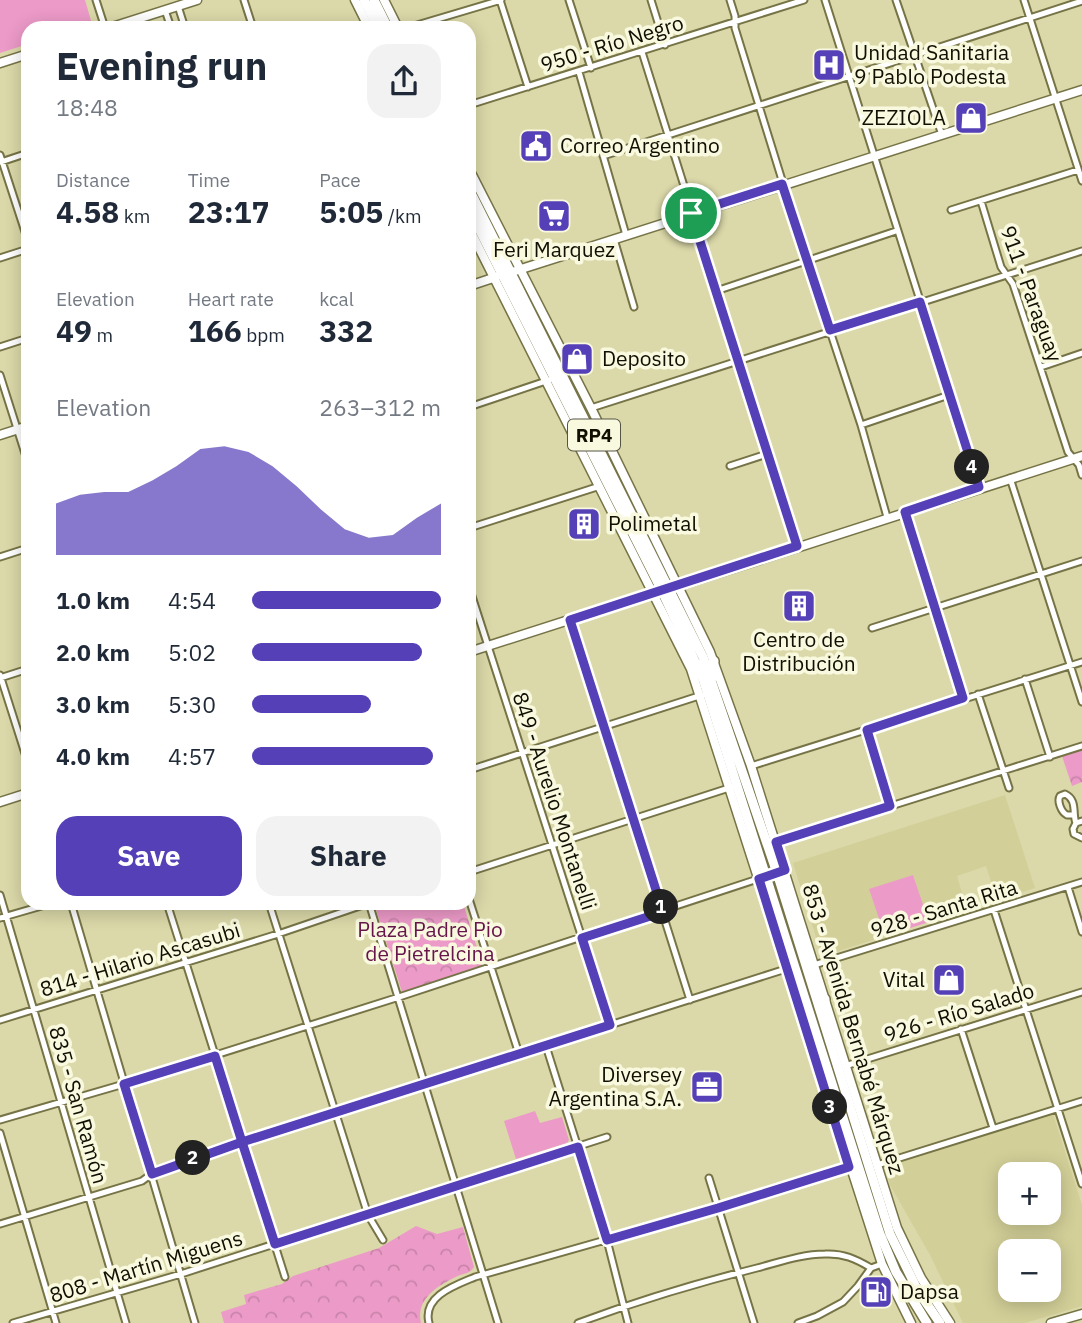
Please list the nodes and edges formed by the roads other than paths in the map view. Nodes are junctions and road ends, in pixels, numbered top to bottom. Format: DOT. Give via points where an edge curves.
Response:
graph roads {
  1 [pos="96,0"];
  2 [pos="197,0"];
  3 [pos="244,0"];
  4 [pos="355,0"];
  5 [pos="364,0"];
  6 [pos="374,0"];
  7 [pos="384,0"];
  8 [pos="500,0"];
  9 [pos="569,0"];
  10 [pos="651,0"];
  11 [pos="730,0"];
  12 [pos="804,0"];
  13 [pos="825,0"];
  14 [pos="896,0"];
  15 [pos="1024,0"];
  16 [pos="1082,1"];
  17 [pos="178,6"];
  18 [pos="165,10"];
  19 [pos="1030,18"];
  20 [pos="104,21"];
  21 [pos="130,21"];
  22 [pos="169,21"];
  23 [pos="183,21"];
  24 [pos="251,21"];
  25 [pos="366,21"];
  26 [pos="374,21"];
  27 [pos="384,21"];
  28 [pos="394,21"];
  29 [pos="430,21"];
  30 [pos="735,22"];
  31 [pos="665,45"];
  32 [pos="642,52"];
  33 [pos="915,55"];
  34 [pos="21,56"];
  35 [pos="0,63"];
  36 [pos="592,68"];
  37 [pos="579,72"];
  38 [pos="849,77"];
  39 [pos="528,87"];
  40 [pos="1082,90"];
  41 [pos="1056,99"];
  42 [pos="476,104"];
  43 [pos="759,106"];
  44 [pos="668,135"];
  45 [pos="942,135"];
  46 [pos="21,155"];
  47 [pos="603,156"];
  48 [pos="874,156"];
  49 [pos="1,160"];
  50 [pos="1078,170"];
  51 [pos="1082,181"];
  52 [pos="782,184"];
  53 [pos="476,190"];
  54 [pos="981,201"];
  55 [pos="476,205"];
  56 [pos="951,210"];
  57 [pos="691,213"];
  58 [pos="21,220"];
  59 [pos="476,221"];
  60 [pos="896,231"];
  61 [pos="626,235"];
  62 [pos="476,237"];
  63 [pos="614,239"];
  64 [pos="21,251"];
  65 [pos="1082,251"];
  66 [pos="0,258"];
  67 [pos="807,261"];
  68 [pos="506,274"];
  69 [pos="1008,276"];
  70 [pos="476,284"];
  71 [pos="716,291"];
  72 [pos="920,302"];
  73 [pos="634,307"];
  74 [pos="830,330"];
  75 [pos="21,340"];
  76 [pos="0,347"];
  77 [pos="1082,354"];
  78 [pos="738,361"];
  79 [pos="1041,367"];
  80 [pos="0,375"];
  81 [pos="554,378"];
  82 [pos="949,395"];
  83 [pos="476,405"];
  84 [pos="591,408"];
  85 [pos="862,425"];
  86 [pos="21,429"];
  87 [pos="18,430"];
  88 [pos="0,435"];
  89 [pos="21,440"];
  90 [pos="767,454"];
  91 [pos="1078,457"];
  92 [pos="730,466"];
  93 [pos="1082,475"];
  94 [pos="1010,478"];
  95 [pos="603,485"];
  96 [pos="979,487"];
  97 [pos="905,512"];
  98 [pos="887,517"];
  99 [pos="476,525"];
  100 [pos="797,546"];
  101 [pos="21,550"];
  102 [pos="0,557"];
  103 [pos="1082,561"];
  104 [pos="1041,574"];
  105 [pos="666,589"];
  106 [pos="936,608"];
  107 [pos="476,609"];
  108 [pos="570,620"];
  109 [pos="872,628"];
  110 [pos="488,646"];
  111 [pos="476,650"];
  112 [pos="714,661"];
  113 [pos="1082,662"];
  114 [pos="1070,666"];
  115 [pos="21,671"];
  116 [pos="0,677"];
  117 [pos="1025,679"];
  118 [pos="712,680"];
  119 [pos="704,694"];
  120 [pos="978,694"];
  121 [pos="963,698"];
  122 [pos="1082,702"];
  123 [pos="604,728"];
  124 [pos="867,730"];
  125 [pos="21,742"];
  126 [pos="1082,746"];
  127 [pos="521,754"];
  128 [pos="1050,757"];
  129 [pos="751,766"];
  130 [pos="476,768"];
  131 [pos="1004,772"];
  132 [pos="734,786"];
  133 [pos="1009,788"];
  134 [pos="21,795"];
  135 [pos="0,802"];
  136 [pos="890,806"];
  137 [pos="1073,815"];
  138 [pos="634,820"];
  139 [pos="1079,822"];
  140 [pos="1082,838"];
  141 [pos="776,842"];
  142 [pos="551,846"];
  143 [pos="476,870"];
  144 [pos="772,874"];
  145 [pos="1082,882"];
  146 [pos="1068,887"];
  147 [pos="0,895"];
  148 [pos="28,910"];
  149 [pos="73,910"];
  150 [pos="169,910"];
  151 [pos="271,910"];
  152 [pos="348,910"];
  153 [pos="371,910"];
  154 [pos="472,910"];
  155 [pos="994,910"];
  156 [pos="663,912"];
  157 [pos="3,917"];
  158 [pos="1082,932"];
  159 [pos="278,934"];
  160 [pos="582,938"];
  161 [pos="186,962"];
  162 [pos="814,965"];
  163 [pos="490,966"];
  164 [pos="791,968"];
  165 [pos="97,990"];
  166 [pos="1082,992"];
  167 [pos="399,997"];
  168 [pos="825,999"];
  169 [pos="691,1000"];
  170 [pos="33,1009"];
  171 [pos="1026,1009"];
  172 [pos="0,1020"];
  173 [pos="824,1024"];
  174 [pos="610,1025"];
  175 [pos="307,1026"];
  176 [pos="961,1029"];
  177 [pos="546,1046"];
  178 [pos="519,1054"];
  179 [pos="215,1056"];
  180 [pos="845,1066"];
  181 [pos="124,1084"];
  182 [pos="426,1084"];
  183 [pos="1082,1101"];
  184 [pos="60,1102"];
  185 [pos="1059,1109"];
  186 [pos="335,1113"];
  187 [pos="0,1120"];
  188 [pos="993,1128"];
  189 [pos="0,1133"];
  190 [pos="607,1137"];
  191 [pos="242,1142"];
  192 [pos="578,1147"];
  193 [pos="877,1165"];
  194 [pos="854,1166"];
  195 [pos="152,1174"];
  196 [pos="709,1178"];
  197 [pos="1082,1184"];
  198 [pos="457,1187"];
  199 [pos="89,1197"];
  200 [pos="718,1208"];
  201 [pos="368,1214"];
  202 [pos="25,1217"];
  203 [pos="0,1224"];
  204 [pos="607,1240"];
  205 [pos="383,1241"];
  206 [pos="275,1244"];
  207 [pos="882,1264"];
  208 [pos="871,1268"];
  209 [pos="738,1273"];
  210 [pos="181,1274"];
  211 [pos="484,1275"];
  212 [pos="285,1277"];
  213 [pos="117,1293"];
  214 [pos="624,1306"];
  215 [pos="53,1312"];
  216 [pos="1082,1314"];
  217 [pos="13,1323"];
  218 [pos="56,1323"];
  219 [pos="125,1323"];
  220 [pos="195,1323"];
  221 [pos="429,1323"];
  222 [pos="498,1323"];
  223 [pos="578,1323"];
  224 [pos="628,1323"];
  225 [pos="754,1323"];
  226 [pos="798,1323"];
  227 [pos="911,1323"];
  228 [pos="928,1323"];
  229 [pos="940,1323"];
  230 [pos="950,1323"];
  231 [pos="1051,1323"];
  1 -- 20 [label="street"];
  2 -- 17 [label="street"];
  3 -- 24 [label="street"];
  4 -- 25 [label="street"];
  5 -- 26 [label="main road"];
  6 -- 27 [label="main road"];
  7 -- 28 [label="street"];
  8 -- 29 [label="street"];
  8 -- 39 [label="street"];
  9 -- 36 [label="street"];
  10 -- 31 [label="street"];
  11 -- 30 [label="street"];
  12 -- 30 [label="street, 950 - Río Negro"];
  13 -- 38 [label="street"];
  14 -- 33 [label="street"];
  15 -- 19 [label="street"];
  16 -- 19 [label="street"];
  17 -- 18 [label="street"];
  17 -- 23 [label="street"];
  18 -- 21 [label="street"];
  18 -- 22 [label="street"];
  19 -- 33 [label="street"];
  19 -- 41 [label="street"];
  30 -- 31 [label="street, 950 - Río Negro"];
  30 -- 43 [label="street"];
  31 -- 32 [label="street, 950 - Río Negro"];
  32 -- 36 [label="street, 950 - Río Negro"];
  32 -- 44 [label="street"];
  33 -- 38 [label="street"];
  33 -- 45 [label="street"];
  34 -- 35 [label="street"];
  36 -- 37 [label="street, 950 - Río Negro"];
  37 -- 39 [label="street, 950 - Río Negro"];
  37 -- 47 [label="street"];
  38 -- 43 [label="street"];
  38 -- 48 [label="street"];
  39 -- 42 [label="street, 950 - Río Negro"];
  40 -- 41 [label="street"];
  41 -- 45 [label="street"];
  41 -- 50 [label="street"];
  43 -- 44 [label="street"];
  43 -- 52 [label="street"];
  44 -- 47 [label="street"];
  44 -- 57 [label="street"];
  45 -- 48 [label="street"];
  46 -- 49 [label="street"];
  47 -- 61 [label="street"];
  48 -- 52 [label="street"];
  48 -- 60 [label="street"];
  49 -- 58 [label="street"];
  50 -- 51 [label="street"];
  50 -- 54 [label="street"];
  52 -- 57 [label="street"];
  52 -- 67 [label="street"];
  53 -- 68 [label="street, 853 - Avenida Bernabé Márquez"];
  54 -- 56 [label="street"];
  54 -- 69 [label="street, 911 - Paraguay" via="1001,267"];
  55 -- 68 [label="main road, 853 - Avenida Bernabé Márquez / RP4"];
  57 -- 61 [label="street"];
  57 -- 71 [label="street"];
  59 -- 68 [label="main road, 853 - Avenida Bernabé Márquez / RP4"];
  60 -- 67 [label="street"];
  60 -- 72 [label="street"];
  61 -- 63 [label="street"];
  62 -- 68 [label="street, 853 - Avenida Bernabé Márquez"];
  63 -- 68 [label="street"];
  63 -- 73 [label="street"];
  64 -- 66 [label="street"];
  65 -- 69 [label="street"];
  67 -- 71 [label="street"];
  67 -- 74 [label="street"];
  68 -- 70 [label="street"];
  68 -- 81 [label="main road, 853 - Avenida Bernabé Márquez / RP4"];
  68 -- 81 [label="street, 853 - Avenida Bernabé Márquez"];
  68 -- 84 [label="street, 853 - Avenida Bernabé Márquez"];
  69 -- 72 [label="street"];
  69 -- 79 [label="street, 911 - Paraguay"];
  71 -- 78 [label="street"];
  72 -- 74 [label="street"];
  72 -- 82 [label="street"];
  74 -- 78 [label="street"];
  74 -- 85 [label="street"];
  75 -- 76 [label="street"];
  77 -- 79 [label="street"];
  78 -- 84 [label="street"];
  78 -- 90 [label="street"];
  79 -- 91 [label="street, 911 - Paraguay" via="1068,452"];
  80 -- 87 [label="street"];
  81 -- 83 [label="street"];
  81 -- 95 [label="main road, 853 - Avenida Bernabé Márquez / RP4"];
  81 -- 105 [label="main road, 853 - Avenida Bernabé Márquez / RP4"];
  82 -- 85 [label="street"];
  82 -- 96 [label="street"];
  84 -- 105 [label="street, 853 - Avenida Bernabé Márquez"];
  85 -- 98 [label="street"];
  86 -- 87 [label="street"];
  87 -- 88 [label="street"];
  87 -- 89 [label="street"];
  90 -- 92 [label="street"];
  90 -- 100 [label="street"];
  91 -- 93 [label="street, 911 - Paraguay"];
  91 -- 94 [label="street"];
  94 -- 96 [label="street"];
  94 -- 104 [label="street"];
  95 -- 99 [label="street"];
  95 -- 105 [label="main road, 853 - Avenida Bernabé Márquez / RP4"];
  96 -- 97 [label="street"];
  97 -- 98 [label="street"];
  97 -- 106 [label="street"];
  98 -- 100 [label="street"];
  100 -- 105 [label="street"];
  101 -- 102 [label="street"];
  103 -- 104 [label="street"];
  104 -- 106 [label="street"];
  104 -- 114 [label="street"];
  105 -- 108 [label="street"];
  105 -- 112 [label="street, 853 - Avenida Bernabé Márquez"];
  105 -- 118 [label="main road, 853 - Avenida Bernabé Márquez / RP4"];
  105 -- 119 [label="main road, 853 - Avenida Bernabé Márquez / RP4"];
  106 -- 109 [label="street"];
  106 -- 121 [label="street"];
  107 -- 110 [label="street, 849 - Aurelio Montanelli"];
  108 -- 110 [label="street"];
  108 -- 123 [label="street"];
  110 -- 111 [label="street"];
  110 -- 127 [label="street, 849 - Aurelio Montanelli"];
  112 -- 118 [label="main road"];
  112 -- 129 [label="street, 853 - Avenida Bernabé Márquez"];
  113 -- 114 [label="street"];
  114 -- 117 [label="street"];
  114 -- 122 [label="street"];
  115 -- 116 [label="street"];
  116 -- 125 [label="street"];
  117 -- 120 [label="street"];
  117 -- 128 [label="street"];
  118 -- 144 [label="main road, 853 - Avenida Bernabé Márquez / RP4"];
  119 -- 123 [label="street"];
  119 -- 132 [label="main road, 853 - Avenida Bernabé Márquez / RP4"];
  120 -- 121 [label="street"];
  120 -- 131 [label="street"];
  121 -- 124 [label="street"];
  123 -- 127 [label="street"];
  123 -- 138 [label="street"];
  124 -- 129 [label="street"];
  124 -- 136 [label="street"];
  126 -- 128 [label="street"];
  127 -- 130 [label="street"];
  127 -- 142 [label="street, 849 - Aurelio Montanelli"];
  128 -- 131 [label="street"];
  129 -- 141 [label="street, 853 - Avenida Bernabé Márquez"];
  131 -- 133 [label="street"];
  131 -- 136 [label="street"];
  132 -- 138 [label="street"];
  132 -- 144 [label="main road, 853 - Avenida Bernabé Márquez / RP4"];
  134 -- 135 [label="street"];
  136 -- 141 [label="street"];
  137 -- 139 [label="street"];
  138 -- 142 [label="street"];
  138 -- 156 [label="street"];
  139 -- 140 [label="street" via="1073,832"];
  141 -- 144 [label="street, 853 - Avenida Bernabé Márquez"];
  142 -- 143 [label="street"];
  142 -- 160 [label="street, 849 - Aurelio Montanelli"];
  144 -- 156 [label="street"];
  144 -- 162 [label="street, 853 - Avenida Bernabé Márquez"];
  144 -- 164 [label="main road, 853 - Avenida Bernabé Márquez / RP4"];
  144 -- 173 [label="main road, 853 - Avenida Bernabé Márquez / RP4"];
  145 -- 146 [label="street, 928 - Santa Rita"];
  146 -- 155 [label="street, 928 - Santa Rita"];
  146 -- 158 [label="street"];
  147 -- 157 [label="street, 835 - San Ramón"];
  148 -- 157 [label="street"];
  149 -- 165 [label="street"];
  150 -- 161 [label="street"];
  151 -- 159 [label="street"];
  152 -- 159 [label="street, 814 - Hilario Ascasubi"];
  153 -- 167 [label="street"];
  154 -- 163 [label="street"];
  155 -- 162 [label="street, 928 - Santa Rita"];
  155 -- 171 [label="street"];
  156 -- 160 [label="street"];
  156 -- 169 [label="street"];
  157 -- 170 [label="street, 835 - San Ramón"];
  159 -- 161 [label="street, 814 - Hilario Ascasubi"];
  159 -- 175 [label="street"];
  160 -- 163 [label="street"];
  160 -- 174 [label="street, 849 - Aurelio Montanelli"];
  161 -- 165 [label="street, 814 - Hilario Ascasubi"];
  161 -- 179 [label="street"];
  162 -- 168 [label="street, 853 - Avenida Bernabé Márquez"];
  163 -- 167 [label="street"];
  163 -- 178 [label="street"];
  164 -- 169 [label="street"];
  164 -- 194 [label="main road, 853 - Avenida Bernabé Márquez / RP4"];
  165 -- 170 [label="street, 814 - Hilario Ascasubi"];
  165 -- 181 [label="street"];
  166 -- 171 [label="street, 926 - Río Salado"];
  167 -- 175 [label="street"];
  167 -- 182 [label="street"];
  168 -- 173 [label="main road"];
  168 -- 180 [label="street, 853 - Avenida Bernabé Márquez"];
  169 -- 174 [label="street"];
  170 -- 172 [label="street, 814 - Hilario Ascasubi"];
  170 -- 184 [label="street, 835 - San Ramón"];
  171 -- 176 [label="street, 926 - Río Salado"];
  171 -- 185 [label="street"];
  173 -- 229 [label="main road, 853 - Avenida Bernabé Márquez / RP4" via="895,1247"];
  174 -- 177 [label="street"];
  175 -- 179 [label="street"];
  175 -- 186 [label="street"];
  176 -- 180 [label="street, 926 - Río Salado"];
  176 -- 188 [label="street"];
  177 -- 178 [label="street"];
  177 -- 192 [label="street"];
  178 -- 182 [label="street"];
  179 -- 181 [label="street"];
  179 -- 191 [label="street"];
  180 -- 193 [label="street, 853 - Avenida Bernabé Márquez"];
  181 -- 184 [label="street"];
  181 -- 195 [label="street"];
  182 -- 186 [label="street"];
  182 -- 198 [label="street"];
  183 -- 185 [label="street"];
  184 -- 187 [label="street"];
  184 -- 199 [label="street, 835 - San Ramón"];
  185 -- 188 [label="street"];
  185 -- 197 [label="street"];
  186 -- 191 [label="street"];
  186 -- 201 [label="street"];
  188 -- 193 [label="street"];
  189 -- 202 [label="street"];
  190 -- 192 [label="street, 808 - Martín Miguens"];
  191 -- 195 [label="street"];
  191 -- 206 [label="street"];
  192 -- 198 [label="street, 808 - Martín Miguens"];
  192 -- 204 [label="street"];
  193 -- 230 [label="street, 853 - Avenida Bernabé Márquez" via="905,1248"];
  194 -- 200 [label="street"];
  194 -- 207 [label="street, 853 - Avenida Bernabé Márquez"];
  194 -- 228 [label="main road, 853 - Avenida Bernabé Márquez / RP4" via="888,1254"];
  195 -- 199 [label="street"];
  195 -- 210 [label="street"];
  196 -- 200 [label="street"];
  198 -- 201 [label="street, 808 - Martín Miguens"];
  198 -- 211 [label="street"];
  199 -- 202 [label="street"];
  199 -- 213 [label="street, 835 - San Ramón"];
  200 -- 204 [label="street"];
  200 -- 209 [label="street"];
  201 -- 205 [label="street"];
  201 -- 206 [label="street, 808 - Martín Miguens"];
  202 -- 203 [label="street"];
  202 -- 215 [label="street"];
  204 -- 211 [label="street"];
  204 -- 214 [label="street"];
  206 -- 210 [label="street, 808 - Martín Miguens"];
  206 -- 212 [label="street"];
  207 -- 208 [label="street"];
  207 -- 227 [label="street, 853 - Avenida Bernabé Márquez"];
  208 -- 209 [label="street" via="849,1257 825,1254"];
  208 -- 226 [label="street" via="844,1301"];
  209 -- 214 [label="street"];
  209 -- 225 [label="street"];
  210 -- 213 [label="street, 808 - Martín Miguens"];
  210 -- 220 [label="street"];
  211 -- 221 [label="street" via="446,1291 430,1305"];
  211 -- 222 [label="street"];
  213 -- 215 [label="street, 808 - Martín Miguens"];
  213 -- 219 [label="street, 835 - San Ramón"];
  214 -- 223 [label="street"];
  214 -- 224 [label="street"];
  215 -- 217 [label="street, 808 - Martín Miguens"];
  215 -- 218 [label="street"];
  216 -- 231 [label="street"];
}
